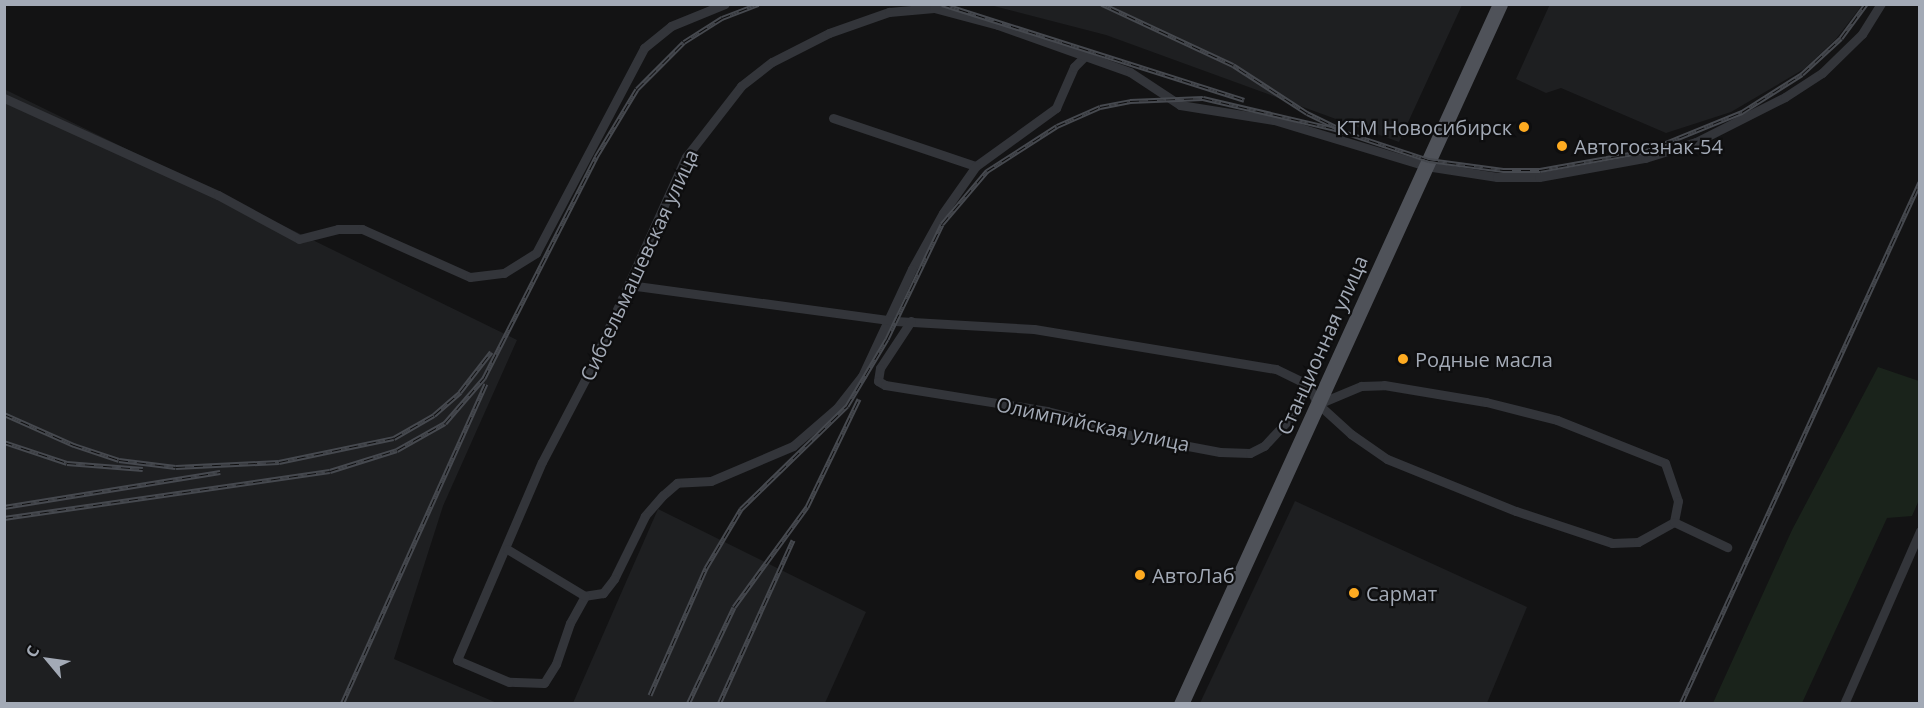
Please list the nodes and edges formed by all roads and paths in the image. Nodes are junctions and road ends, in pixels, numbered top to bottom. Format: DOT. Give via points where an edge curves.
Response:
graph roads {
  1 [pos="725,4"];
  2 [pos="920,4"];
  3 [pos="1500,4"];
  4 [pos="1881,4"];
  5 [pos="934,8"];
  6 [pos="1085,56"];
  7 [pos="4,98"];
  8 [pos="833,118"];
  9 [pos="976,166"];
  10 [pos="1426,166"];
  11 [pos="629,285"];
  12 [pos="890,321"];
  13 [pos="911,321"];
  14 [pos="1307,384"];
  15 [pos="1318,404"];
  16 [pos="1674,522"];
  17 [pos="1920,531"];
  18 [pos="1726,547"];
  19 [pos="507,549"];
  20 [pos="585,596"];
  21 [pos="1181,704"];
  22 [pos="1844,704"];
  1 -- 7 [label="street" via="671,26 644,48 536,253 504,273 470,277 362,229 338,229 300,239 218,195"];
  2 -- 5 [label="street"];
  3 -- 10 [label="main road, Станционная улица"];
  4 -- 10 [label="street, Сибсельмашевская улица" via="1862,34 1822,73 1785,97 1696,142 1645,158 1539,177 1497,177"];
  5 -- 6 [label="street, Сибсельмашевская улица"];
  5 -- 11 [label="street, Сибсельмашевская улица" via="857,20 772,62 741,86 686,157"];
  6 -- 9 [label="street" via="1074,67 1056,108"];
  6 -- 10 [label="street, Сибсельмашевская улица" via="1130,72 1180,105 1274,120"];
  8 -- 9 [label="street"];
  9 -- 12 [label="street" via="943,213"];
  10 -- 15 [label="main road, Станционная улица"];
  11 -- 12 [label="street"];
  11 -- 19 [label="street, Сибсельмашевская улица" via="542,462"];
  12 -- 13 [label="street"];
  12 -- 20 [label="street" via="862,376 837,408 793,446 711,481 677,483 645,516 603,592"];
  13 -- 14 [label="street" via="1034,329 1234,360 1276,369"];
  13 -- 14 [label="street, Олимпийская улица" via="880,368 878,381 885,385 1047,411 1098,429 1220,452 1250,453 1276,436"];
  14 -- 15 [label="street"];
  15 -- 16 [label="street" via="1387,459 1516,511 1612,543 1638,542"];
  15 -- 16 [label="street" via="1360,386 1384,386 1486,402 1557,420 1665,463 1678,501"];
  15 -- 21 [label="main road, Станционная улица"];
  16 -- 18 [label="street"];
  17 -- 22 [label="street"];
  19 -- 20 [label="street"];
  19 -- 20 [label="street, Сибсельмашевская улица" via="457,660 509,682 544,683"];
}
